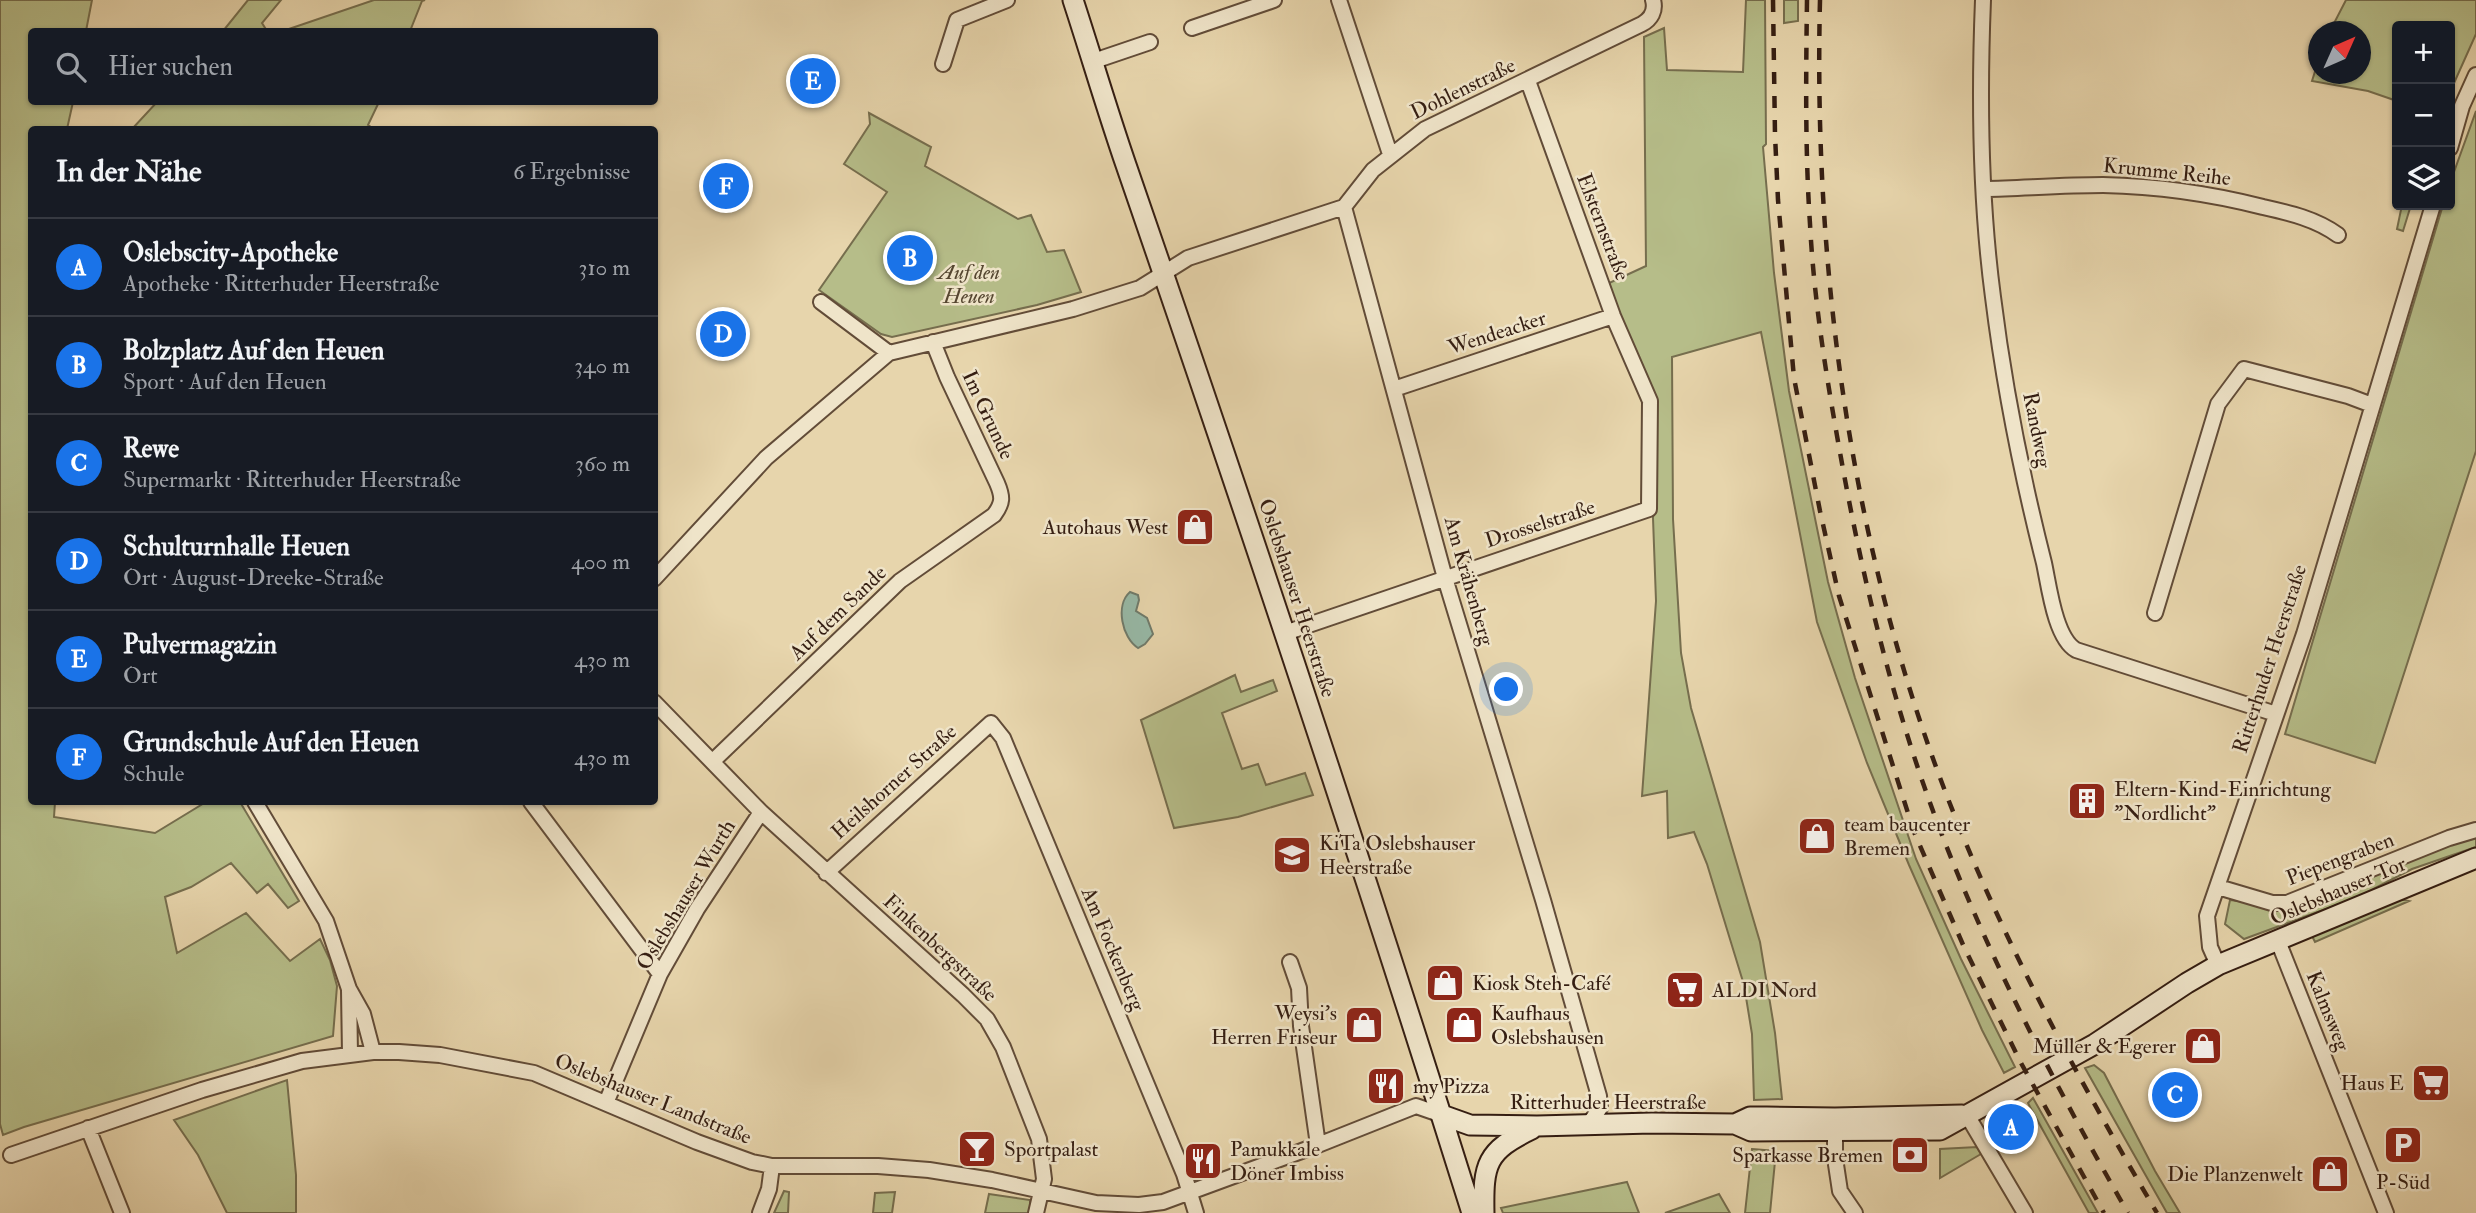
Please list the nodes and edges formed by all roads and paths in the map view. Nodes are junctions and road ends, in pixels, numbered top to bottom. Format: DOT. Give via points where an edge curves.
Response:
graph roads {
  1 [pos="1007,0"];
  2 [pos="1073,0"];
  3 [pos="1275,0"];
  4 [pos="1339,0"];
  5 [pos="1653,0"];
  6 [pos="1983,0"];
  7 [pos="1192,28"];
  8 [pos="1150,42"];
  9 [pos="1094,61"];
  10 [pos="943,64"];
  11 [pos="2476,75"];
  12 [pos="1528,81"];
  13 [pos="2450,147"];
  14 [pos="1390,154"];
  15 [pos="1984,189"];
  16 [pos="1344,207"];
  17 [pos="2431,210"];
  18 [pos="2339,235"];
  19 [pos="1164,272"];
  20 [pos="821,302"];
  21 [pos="1613,316"];
  22 [pos="933,342"];
  23 [pos="889,353"];
  24 [pos="1394,389"];
  25 [pos="2372,405"];
  26 [pos="1000,506"];
  27 [pos="1649,509"];
  28 [pos="658,575"];
  29 [pos="1445,578"];
  30 [pos="2155,613"];
  31 [pos="1285,633"];
  32 [pos="658,706"];
  33 [pos="2276,713"];
  34 [pos="991,723"];
  35 [pos="713,761"];
  36 [pos="257,805"];
  37 [pos="533,805"];
  38 [pos="761,812"];
  39 [pos="2476,830"];
  40 [pos="2476,858"];
  41 [pos="827,873"];
  42 [pos="2218,887"];
  43 [pos="2278,941"];
  44 [pos="1290,962"];
  45 [pos="2218,965"];
  46 [pos="660,975"];
  47 [pos="349,989"];
  48 [pos="373,1052"];
  49 [pos="351,1054"];
  50 [pos="606,1103"];
  51 [pos="1442,1115"];
  52 [pos="1967,1115"];
  53 [pos="1589,1124"];
  54 [pos="1835,1124"];
  55 [pos="1537,1126"];
  56 [pos="88,1128"];
  57 [pos="1318,1145"];
  58 [pos="11,1155"];
  59 [pos="772,1166"];
  60 [pos="1042,1190"];
  61 [pos="1190,1194"];
  62 [pos="122,1213"];
  63 [pos="760,1213"];
  64 [pos="1036,1213"];
  65 [pos="1196,1213"];
  66 [pos="1472,1213"];
  67 [pos="1484,1213"];
  68 [pos="1855,1213"];
  69 [pos="2025,1213"];
  70 [pos="2386,1213"];
  1 -- 10 [label="street" via="957,20"];
  2 -- 9 [label="main road, Oslebshauser Heerstraße"];
  3 -- 7 [label="street"];
  4 -- 14 [label="street"];
  5 -- 12 [label="street, Dohlenstraße" via="1653,13 1642,24"];
  6 -- 15 [label="street, Randweg"];
  8 -- 9 [label="street"];
  9 -- 19 [label="main road, Oslebshauser Heerstraße"];
  11 -- 13 [label="street"];
  12 -- 14 [label="street, Dohlenstraße" via="1425,129"];
  12 -- 21 [label="street, Elsternstraße"];
  14 -- 16 [label="street, Dohlenstraße"];
  15 -- 18 [label="street, Krumme Reihe" via="2105,185 2184,192 2285,212 2323,224"];
  15 -- 33 [label="street, Randweg" via="1992,296 2011,411 2047,578 2069,646"];
  16 -- 19 [label="street" via="1188,258"];
  16 -- 24 [label="street, Am Krähenberg"];
  17 -- 25 [label="street, Ritterhuder Heerstraße"];
  19 -- 22 [label="street" via="1140,288 1046,317"];
  19 -- 31 [label="main road, Oslebshauser Heerstraße"];
  20 -- 23 [label="street"];
  21 -- 24 [label="street, Wendeacker"];
  21 -- 27 [label="street, Elsternstraße" via="1650,401"];
  22 -- 23 [label="street"];
  22 -- 26 [label="street, Im Grunde" via="997,483"];
  23 -- 28 [label="street" via="766,458"];
  24 -- 29 [label="street, Am Krähenberg"];
  25 -- 30 [label="street" via="2244,369 2218,404"];
  25 -- 33 [label="street, Ritterhuder Heerstraße"];
  26 -- 35 [label="street, Auf dem Sande" via="994,515 900,581"];
  27 -- 29 [label="street, Drosselstraße"];
  29 -- 31 [label="street, Drosselstraße"];
  29 -- 53 [label="street, Am Krähenberg" via="1599,1096 1600,1108"];
  31 -- 51 [label="main road, Oslebshauser Heerstraße"];
  32 -- 35 [label="street, Oslebshauser Wurth"];
  33 -- 42 [label="street, Ritterhuder Heerstraße"];
  34 -- 41 [label="street, Heilshorner Straße"];
  34 -- 61 [label="street, Am Fockenberg" via="1003,738"];
  35 -- 38 [label="street, Oslebshauser Wurth"];
  36 -- 47 [label="street" via="326,921"];
  37 -- 46 [label="street"];
  38 -- 41 [label="street, Finkenbergstraße"];
  38 -- 46 [label="street, Oslebshauser Wurth"];
  39 -- 42 [label="street, Piepengraben" via="2287,903"];
  40 -- 43 [label="main road, Oslebshauser Tor"];
  41 -- 60 [label="street, Finkenbergstraße" via="987,1019 1003,1047 1039,1139"];
  42 -- 45 [label="street, Ritterhuder Heerstraße" via="2207,916 2210,947"];
  43 -- 45 [label="main road, Oslebshauser Tor"];
  43 -- 70 [label="street, Kalmsweg"];
  44 -- 57 [label="street" via="1299,988"];
  45 -- 52 [label="main road, Ritterhuder Heerstraße" via="2106,1037"];
  46 -- 50 [label="street, Oslebshauser Wurth"];
  47 -- 48 [label="street" via="363,1014"];
  47 -- 49 [label="street"];
  48 -- 49 [label="street, Oslebshauser Landstraße"];
  48 -- 50 [label="street, Oslebshauser Landstraße" via="483,1061 534,1073"];
  49 -- 56 [label="street, Oslebshauser Landstraße" via="302,1061"];
  50 -- 59 [label="street, Oslebshauser Landstraße" via="728,1154"];
  51 -- 55 [label="main road, Ritterhuder Heerstraße" via="1470,1125"];
  51 -- 57 [label="street, Oslebshauser Landstraße" via="1416,1106"];
  51 -- 66 [label="main road, Oslebshauser Heerstraße"];
  52 -- 54 [label="main road, Ritterhuder Heerstraße"];
  52 -- 69 [label="street"];
  53 -- 54 [label="main road, Ritterhuder Heerstraße" via="1735,1124 1751,1131"];
  53 -- 55 [label="main road, Ritterhuder Heerstraße"];
  54 -- 68 [label="street" via="1840,1191"];
  55 -- 67 [label="main road" via="1502,1145 1493,1156 1486,1170"];
  56 -- 58 [label="street, Oslebshauser Landstraße"];
  56 -- 62 [label="street"];
  57 -- 61 [label="street, Oslebshauser Landstraße"];
  59 -- 60 [label="street, Oslebshauser Landstraße" via="878,1166"];
  59 -- 63 [label="street"];
  60 -- 61 [label="street, Oslebshauser Landstraße" via="1096,1203 1139,1205"];
  60 -- 64 [label="street, Finkenbergstraße"];
  61 -- 65 [label="street, Am Fockenberg"];
}
